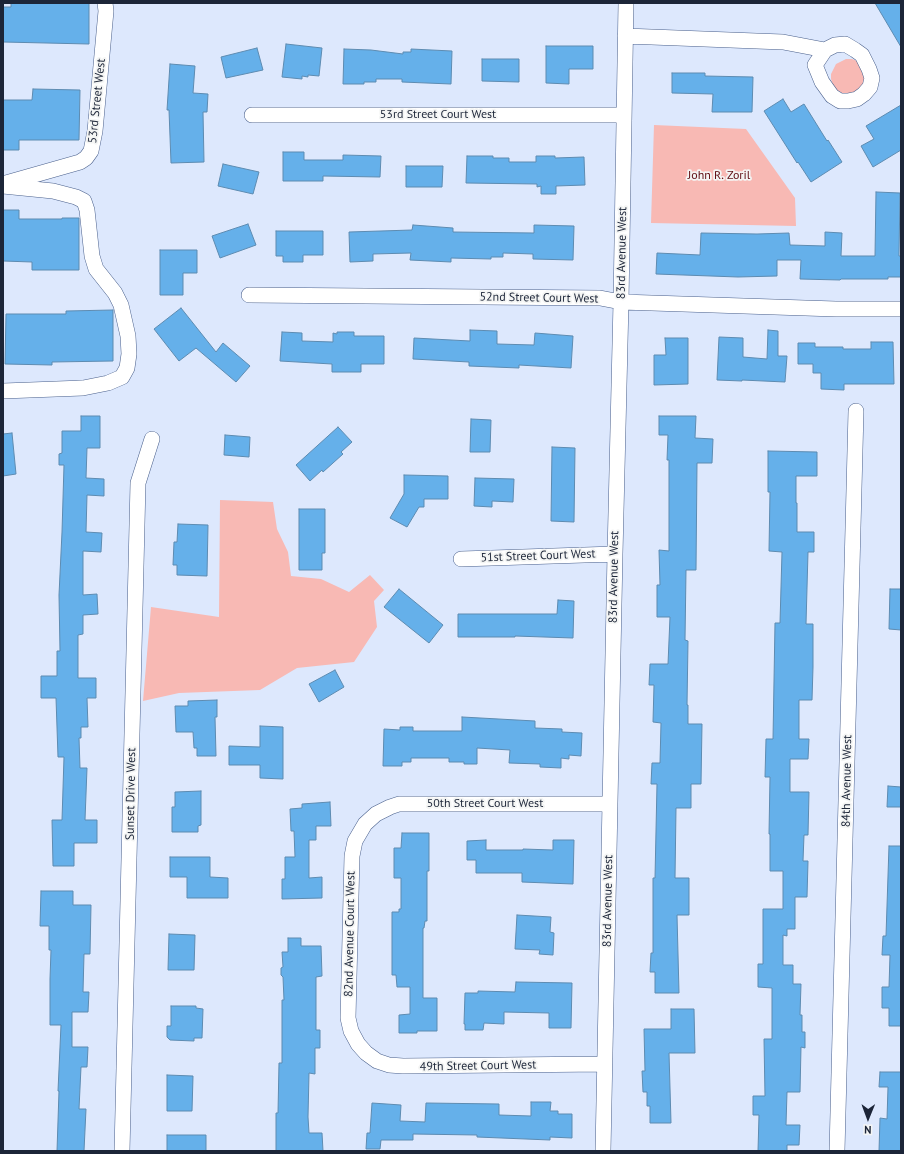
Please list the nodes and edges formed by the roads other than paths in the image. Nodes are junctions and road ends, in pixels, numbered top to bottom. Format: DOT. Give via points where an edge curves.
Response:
graph roads {
  1 [pos="106,3"];
  2 [pos="626,3"];
  3 [pos="625,36"];
  4 [pos="825,50"];
  5 [pos="252,115"];
  6 [pos="623,115"];
  7 [pos="3,185"];
  8 [pos="249,295"];
  9 [pos="621,302"];
  10 [pos="901,309"];
  11 [pos="3,391"];
  12 [pos="856,411"];
  13 [pos="152,439"];
  14 [pos="614,554"];
  15 [pos="461,559"];
  16 [pos="610,804"];
  17 [pos="365,824"];
  18 [pos="358,1044"];
  19 [pos="604,1064"];
  20 [pos="122,1151"];
  21 [pos="603,1151"];
  22 [pos="837,1151"];
  1 -- 7 [label="street, 53rd Street West" via="91,151 80,162"];
  2 -- 3 [label="street, 83rd Avenue West"];
  3 -- 4 [label="street" via="783,42"];
  3 -- 6 [label="street, 83rd Avenue West"];
  5 -- 6 [label="street, 53rd Street Court West"];
  6 -- 9 [label="street, 83rd Avenue West"];
  7 -- 11 [label="street" via="53,191 84,201 88,210 92,256 96,270 121,305 129,354 127,368 122,377 108,383 83,388"];
  8 -- 9 [label="street, 52nd Street Court West" via="600,298"];
  9 -- 10 [label="street, 52nd Street Court West"];
  9 -- 14 [label="street, 83rd Avenue West"];
  12 -- 22 [label="street, 84th Avenue West"];
  13 -- 20 [label="street, Sunset Drive West" via="138,483"];
  14 -- 15 [label="street, 51st Street Court West"];
  14 -- 16 [label="street, 83rd Avenue West"];
  16 -- 17 [label="street, 50th Street Court West" via="399,804 376,814"];
  16 -- 19 [label="street, 83rd Avenue West"];
  17 -- 18 [label="street, 82nd Avenue Court West" via="355,841 352,856 348,1018"];
  18 -- 19 [label="street, 49th Street Court West" via="377,1061 389,1065"];
  19 -- 21 [label="street, 83rd Avenue West"];
}
